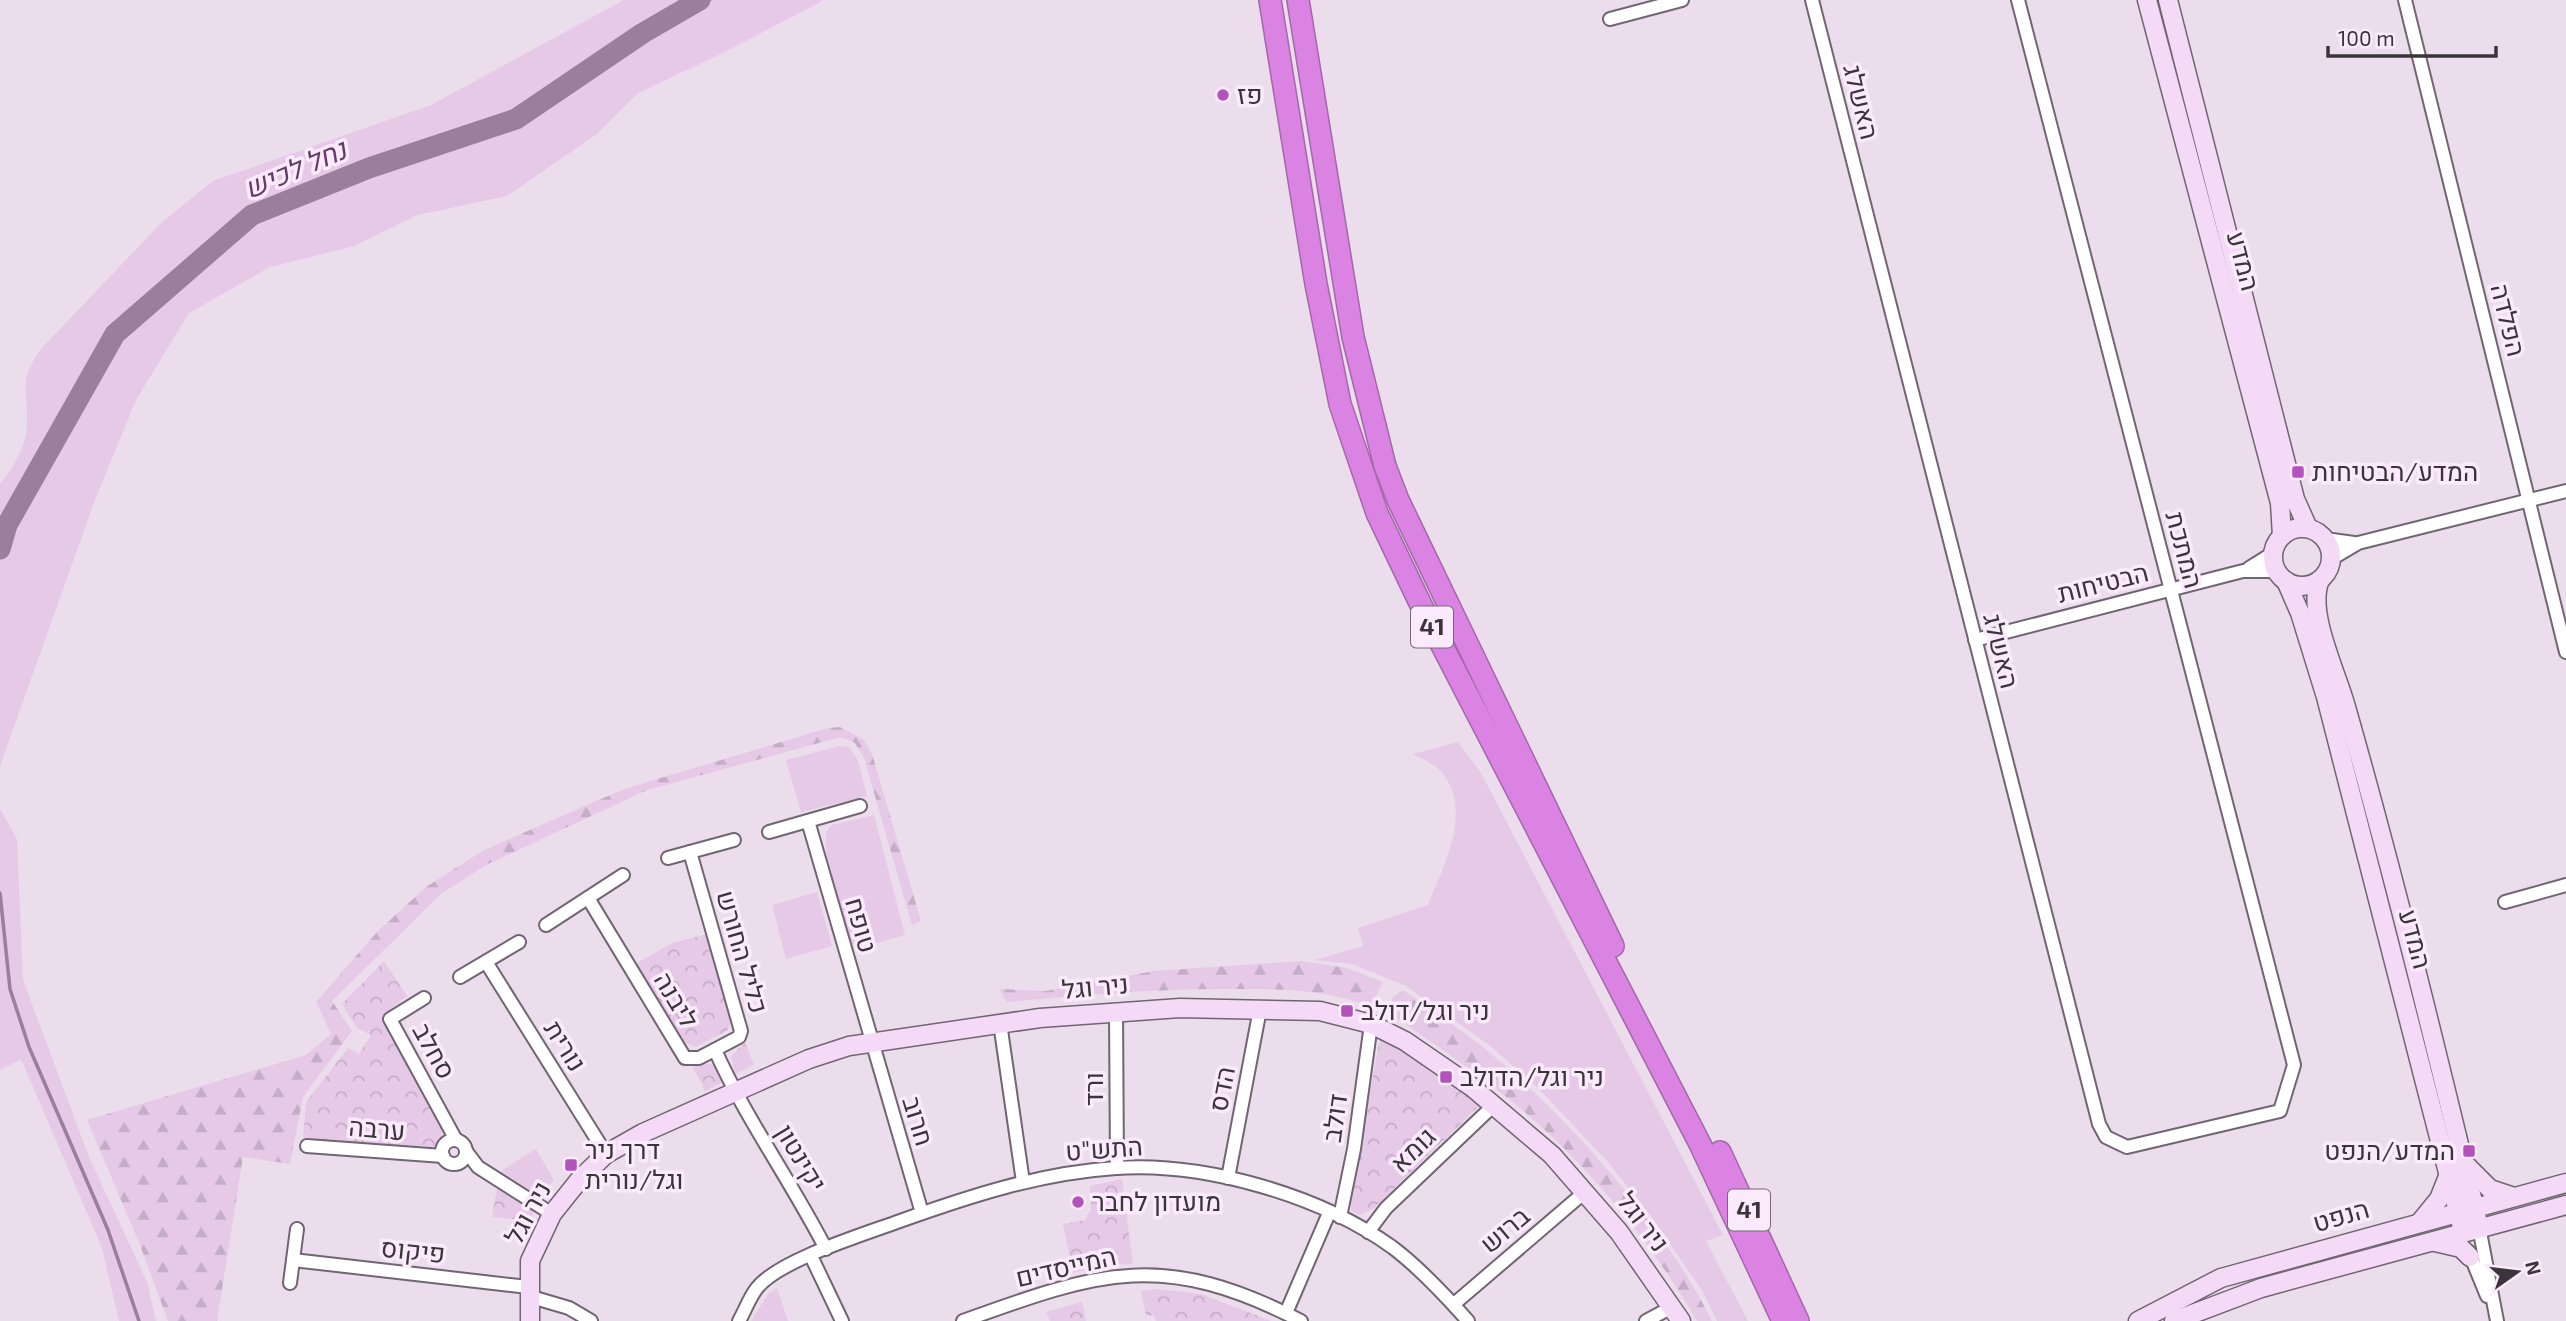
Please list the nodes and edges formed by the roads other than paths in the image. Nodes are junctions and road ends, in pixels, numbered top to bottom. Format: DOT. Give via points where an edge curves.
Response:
graph roads {
  1 [pos="1270,0"];
  2 [pos="1298,0"];
  3 [pos="1682,0"];
  4 [pos="1812,0"];
  5 [pos="2018,0"];
  6 [pos="2147,0"];
  7 [pos="2168,0"];
  8 [pos="2405,0"];
  9 [pos="1610,19"];
  10 [pos="2566,491"];
  11 [pos="2529,500"];
  12 [pos="2308,528"];
  13 [pos="2282,536"];
  14 [pos="2325,539"];
  15 [pos="2358,543"];
  16 [pos="2273,553"];
  17 [pos="2331,559"];
  18 [pos="2243,571"];
  19 [pos="2281,576"];
  20 [pos="2320,580"];
  21 [pos="2171,589"];
  22 [pos="1975,640"];
  23 [pos="2566,652"];
  24 [pos="860,806"];
  25 [pos="808,821"];
  26 [pos="769,832"];
  27 [pos="734,840"];
  28 [pos="690,852"];
  29 [pos="668,858"];
  30 [pos="623,875"];
  31 [pos="2566,885"];
  32 [pos="588,898"];
  33 [pos="2505,902"];
  34 [pos="546,925"];
  35 [pos="519,942"];
  36 [pos="486,961"];
  37 [pos="460,977"];
  38 [pos="424,998"];
  39 [pos="1260,1009"];
  40 [pos="1116,1011"];
  41 [pos="1000,1023"];
  42 [pos="1371,1024"];
  43 [pos="870,1042"];
  44 [pos="715,1050"];
  45 [pos="734,1093"];
  46 [pos="1494,1104"];
  47 [pos="2280,1111"];
  48 [pos="456,1140"];
  49 [pos="307,1146"];
  50 [pos="466,1151"];
  51 [pos="606,1154"];
  52 [pos="443,1156"];
  53 [pos="2463,1161"];
  54 [pos="459,1163"];
  55 [pos="478,1167"];
  56 [pos="1117,1168"];
  57 [pos="2449,1174"];
  58 [pos="1228,1178"];
  59 [pos="1023,1182"];
  60 [pos="2566,1183"];
  61 [pos="1586,1191"];
  62 [pos="2514,1197"];
  63 [pos="2566,1205"];
  64 [pos="2466,1209"];
  65 [pos="922,1213"];
  66 [pos="552,1214"];
  67 [pos="1334,1215"];
  68 [pos="2421,1221"];
  69 [pos="297,1229"];
  70 [pos="2471,1229"];
  71 [pos="1368,1232"];
  72 [pos="2428,1241"];
  73 [pos="826,1249"];
  74 [pos="811,1256"];
  75 [pos="2470,1257"];
  76 [pos="293,1260"];
  77 [pos="290,1283"];
  78 [pos="528,1291"];
  79 [pos="1454,1304"];
  80 [pos="1286,1313"];
  81 [pos="1676,1314"];
  82 [pos="2495,1315"];
  83 [pos="530,1321"];
  84 [pos="591,1321"];
  85 [pos="739,1321"];
  86 [pos="842,1321"];
  87 [pos="963,1321"];
  88 [pos="1301,1321"];
  89 [pos="1468,1321"];
  90 [pos="1646,1321"];
  91 [pos="1783,1321"];
  92 [pos="1798,1321"];
  93 [pos="2138,1321"];
  94 [pos="2174,1321"];
  1 -- 91 [label="highway, 41" via="1327,342 1340,404 1377,513 1700,1144"];
  2 -- 92 [label="highway, 41" via="1353,337 1385,467 1630,979 1747,1207"];
  3 -- 9 [label="street"];
  4 -- 22 [label="street, האשלג"];
  5 -- 21 [label="street, המתכת"];
  6 -- 13 [label="street, המדע" via="2280,503"];
  7 -- 12 [label="street, המדע" via="2295,499"];
  8 -- 11 [label="street, הפלדה"];
  10 -- 11 [label="street"];
  11 -- 15 [label="street"];
  11 -- 23 [label="street, הפלדה"];
  12 -- 13 [label="street"];
  12 -- 14 [label="street"];
  13 -- 16 [label="street"];
  14 -- 15 [label="street"];
  14 -- 17 [label="street"];
  15 -- 17 [label="street"];
  16 -- 18 [label="street, הבטיחות"];
  16 -- 19 [label="street"];
  17 -- 20 [label="street"];
  18 -- 19 [label="street, הבטיחות"];
  18 -- 21 [label="street, הבטיחות"];
  19 -- 20 [label="street" via="2303,586"];
  19 -- 57 [label="street, המדע" via="2300,613 2326,697"];
  20 -- 53 [label="street, המדע" via="2314,594 2318,617 2347,710"];
  21 -- 22 [label="street, הבטיחות"];
  21 -- 47 [label="street, המתכת" via="2294,1065"];
  22 -- 47 [label="street, האשלג" via="2106,1137 2127,1147"];
  24 -- 25 [label="street"];
  25 -- 26 [label="street"];
  25 -- 43 [label="street, טופח"];
  27 -- 28 [label="street"];
  28 -- 29 [label="street"];
  28 -- 44 [label="street, כליל החורש" via="740,1024 739,1037"];
  30 -- 32 [label="street"];
  31 -- 33 [label="street"];
  32 -- 34 [label="street"];
  32 -- 44 [label="street, ליבנה" via="685,1058 699,1058"];
  35 -- 36 [label="street"];
  36 -- 37 [label="street"];
  36 -- 51 [label="street, נורית"];
  38 -- 48 [label="street, סחלב" via="390,1018"];
  39 -- 40 [label="street, ניר וגל"];
  39 -- 42 [label="street, ניר וגל" via="1320,1011"];
  39 -- 58 [label="street, הדס"];
  40 -- 41 [label="street, ניר וגל"];
  40 -- 56 [label="street, ורד"];
  41 -- 43 [label="street, ניר וגל"];
  41 -- 59 [label="street"];
  42 -- 46 [label="street, ניר וגל" via="1436,1060"];
  42 -- 67 [label="street, דולב" via="1354,1149"];
  43 -- 45 [label="street, ניר וגל" via="809,1059"];
  43 -- 65 [label="street, חרוב"];
  44 -- 45 [label="street, ליבנה"];
  45 -- 51 [label="street, ניר וגל"];
  45 -- 73 [label="street, יקינטון"];
  46 -- 61 [label="street, ניר וגל"];
  46 -- 71 [label="street, גומא" via="1386,1208"];
  48 -- 50 [label="street"];
  48 -- 52 [label="street" via="445,1144"];
  49 -- 52 [label="street, ערבה"];
  50 -- 54 [label="street"];
  50 -- 55 [label="street"];
  51 -- 66 [label="street, ניר וגל"];
  52 -- 54 [label="street" via="451,1164"];
  53 -- 62 [label="street" via="2486,1187"];
  53 -- 64 [label="street, המדע"];
  54 -- 55 [label="street"];
  55 -- 66 [label="street"];
  56 -- 58 [label="street, התש\"ט" via="1183,1170"];
  56 -- 59 [label="street, התש\"ט"];
  57 -- 64 [label="street, המדע"];
  57 -- 68 [label="street" via="2440,1199"];
  58 -- 67 [label="street, התש\"ט"];
  59 -- 65 [label="street, התש\"ט"];
  60 -- 62 [label="street, הנפט"];
  61 -- 79 [label="street, ברוש"];
  61 -- 81 [label="street, ניר וגל"];
  62 -- 64 [label="street, הנפט"];
  63 -- 70 [label="street, הנפט"];
  64 -- 68 [label="street, הנפט"];
  64 -- 70 [label="street, המדע"];
  65 -- 73 [label="street, התש\"ט"];
  66 -- 78 [label="street, ניר וגל" via="530,1261"];
  67 -- 71 [label="street, התש\"ט"];
  67 -- 80 [label="street, דולב"];
  68 -- 93 [label="street, הנפט" via="2221,1278"];
  69 -- 76 [label="street"];
  70 -- 72 [label="street, הנפט"];
  70 -- 75 [label="street, המדע"];
  70 -- 82 [label="street, המדע"];
  71 -- 79 [label="street, התש\"ט" via="1414,1265"];
  72 -- 75 [label="street" via="2454,1245"];
  72 -- 94 [label="street, הנפט" via="2228,1298"];
  73 -- 74 [label="street, התש\"ט"];
  74 -- 85 [label="street, התש\"ט" via="756,1289"];
  74 -- 86 [label="street"];
  75 -- 82 [label="street, המדע"];
  76 -- 77 [label="street"];
  76 -- 78 [label="street, פיקוס"];
  78 -- 83 [label="street, ניר וגל"];
  78 -- 84 [label="street, פיקוס"];
  79 -- 89 [label="street, התש\"ט"];
  80 -- 87 [label="street, המייסדים" via="1217,1285 1152,1274 1087,1280"];
  80 -- 88 [label="street, המייסדים"];
  81 -- 90 [label="street"];
}
